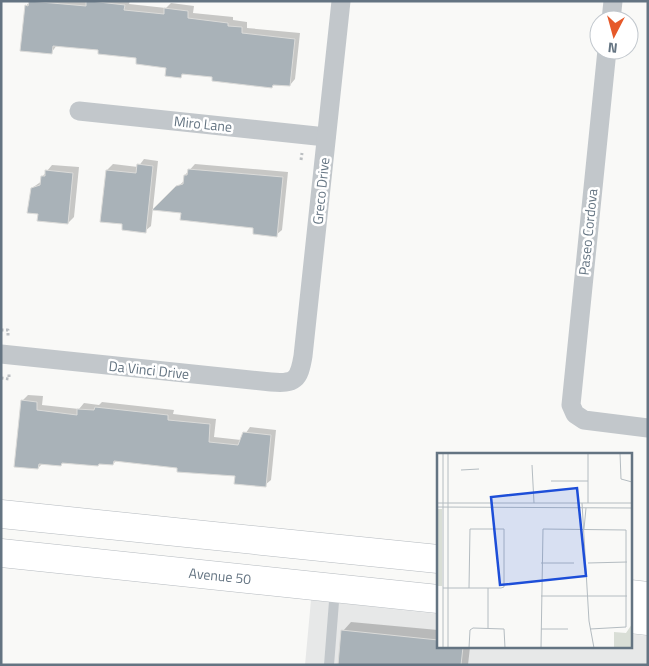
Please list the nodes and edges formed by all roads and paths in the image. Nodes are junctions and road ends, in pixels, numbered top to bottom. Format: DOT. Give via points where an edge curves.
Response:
graph roads {
  1 [pos="341,1"];
  2 [pos="607,60"];
  3 [pos="79,111"];
  4 [pos="326,137"];
  5 [pos="1,330"];
  6 [pos="8,330"];
  7 [pos="1,354"];
  8 [pos="1,378"];
  9 [pos="9,379"];
  10 [pos="295,380"];
  11 [pos="648,428"];
  12 [pos="1,514"];
  13 [pos="337,548"];
  14 [pos="1,553"];
  15 [pos="437,559"];
  16 [pos="437,573"];
  17 [pos="632,579"];
  18 [pos="648,581"];
  19 [pos="335,588"];
  20 [pos="632,594"];
  21 [pos="648,596"];
  22 [pos="437,599"];
  23 [pos="632,619"];
  24 [pos="648,621"];
  25 [pos="329,665"];
  1 -- 4 [label="street, Greco Drive"];
  2 -- 11 [label="street, Paseo Cordova" via="571,404 575,414 584,420"];
  3 -- 4 [label="street, Miro Lane"];
  4 -- 10 [label="street, Greco Drive" via="303,356 301,371"];
  5 -- 6 [label="path"];
  7 -- 10 [label="street, Da Vinci Drive" via="285,384"];
  8 -- 9 [label="path"];
  12 -- 13 [label="main road"];
  13 -- 15 [label="main road"];
  13 -- 16 [label="main road" via="375,566"];
  14 -- 19 [label="main road, Avenue 50"];
  17 -- 18 [label="main road"];
  19 -- 22 [label="main road, Avenue 50"];
  19 -- 25 [label="lane"];
  20 -- 21 [label="main road"];
  23 -- 24 [label="main road"];
}
